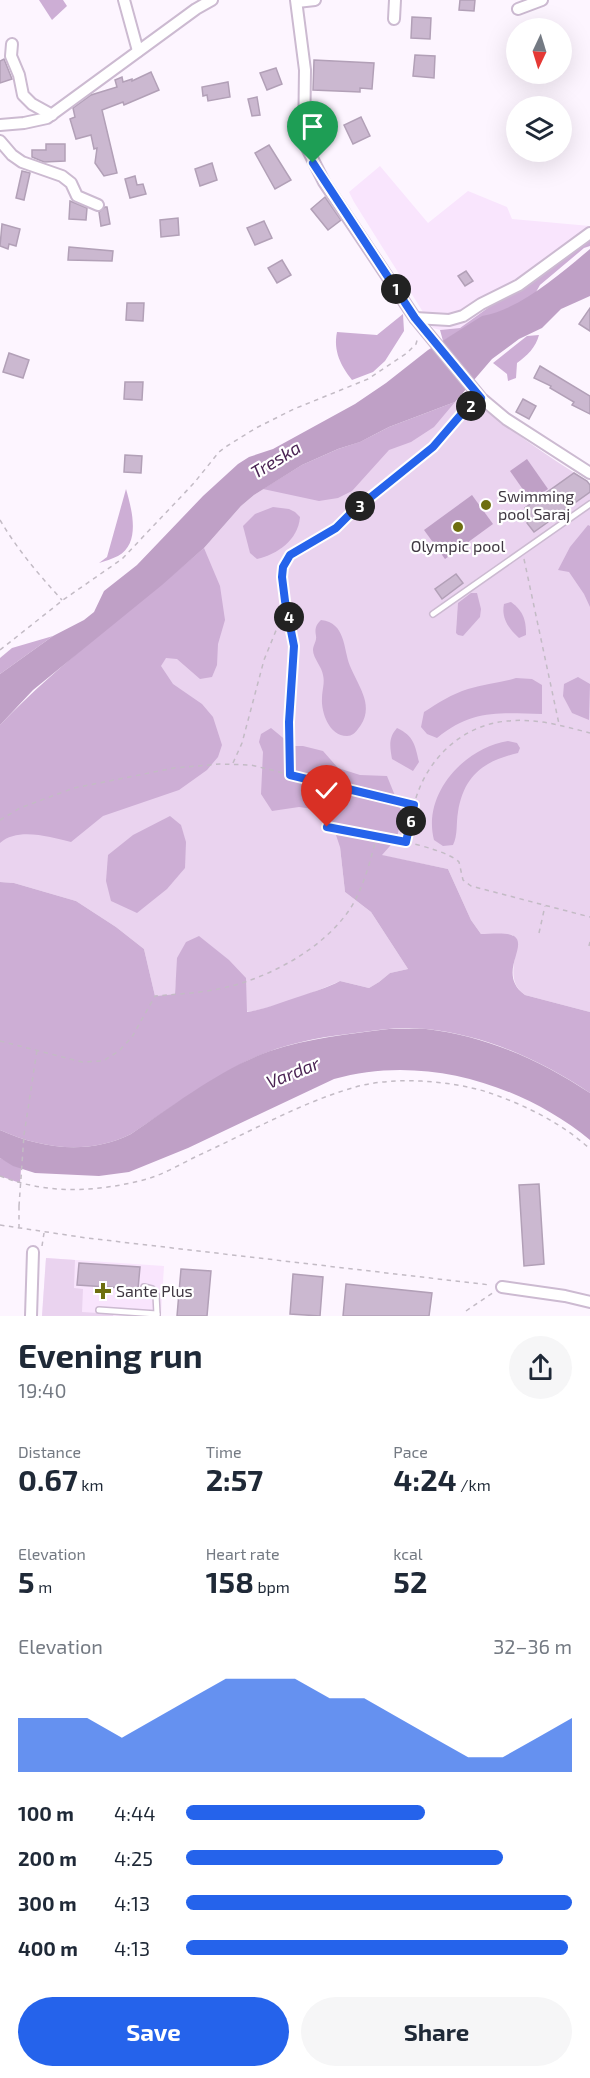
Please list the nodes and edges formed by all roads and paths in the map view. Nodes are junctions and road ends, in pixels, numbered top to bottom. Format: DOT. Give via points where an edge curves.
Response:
graph roads {
  1 [pos="124,0"];
  2 [pos="212,0"];
  3 [pos="315,0"];
  4 [pos="395,0"];
  5 [pos="542,0"];
  6 [pos="297,1"];
  7 [pos="518,9"];
  8 [pos="394,19"];
  9 [pos="12,44"];
  10 [pos="138,51"];
  11 [pos="52,115"];
  12 [pos="0,125"];
  13 [pos="0,141"];
  14 [pos="98,205"];
  15 [pos="590,233"];
  16 [pos="420,325"];
  17 [pos="481,398"];
  18 [pos="590,473"];
  19 [pos="590,504"];
  20 [pos="0,520"];
  21 [pos="522,551"];
  22 [pos="63,600"];
  23 [pos="286,605"];
  24 [pos="433,614"];
  25 [pos="0,650"];
  26 [pos="560,725"];
  27 [pos="590,733"];
  28 [pos="232,764"];
  29 [pos="290,775"];
  30 [pos="414,805"];
  31 [pos="0,820"];
  32 [pos="327,827"];
  33 [pos="377,836"];
  34 [pos="406,842"];
  35 [pos="545,905"];
  36 [pos="590,917"];
  37 [pos="539,933"];
  38 [pos="0,1041"];
  39 [pos="37,1050"];
  40 [pos="590,1149"];
  41 [pos="0,1176"];
  42 [pos="20,1183"];
  43 [pos="0,1225"];
  44 [pos="19,1228"];
  45 [pos="44,1232"];
  46 [pos="37,1252"];
  47 [pos="144,1287"];
  48 [pos="502,1287"];
  49 [pos="590,1302"];
  50 [pos="99,1310"];
  51 [pos="466,1311"];
  52 [pos="157,1315"];
  53 [pos="31,1316"];
  1 -- 10 [label="street"];
  2 -- 10 [label="street"];
  3 -- 6 [label="street"];
  4 -- 8 [label="street"];
  5 -- 7 [label="street"];
  6 -- 16 [label="street" via="304,70 304,142 324,182"];
  9 -- 11 [label="street" via="11,56 23,95"];
  10 -- 11 [label="street"];
  11 -- 12 [label="street"];
  13 -- 14 [label="street" via="17,159 63,176 77,196"];
  15 -- 16 [label="street" via="519,285 463,316"];
  16 -- 17 [label="street"];
  16 -- 22 [label="path" via="413,347 368,379 294,409 219,452 122,560"];
  17 -- 18 [label="street"];
  17 -- 23 [label="path" via="464,411 433,447 336,528 290,555 282,577"];
  19 -- 21 [label="lane"];
  20 -- 22 [label="path" via="16,546"];
  21 -- 24 [label="lane"];
  21 -- 26 [label="path"];
  22 -- 25 [label="path"];
  23 -- 28 [label="path" via="264,660 242,743"];
  23 -- 29 [label="path" via="294,646"];
  26 -- 27 [label="path"];
  26 -- 30 [label="path" via="507,721 461,737 437,758"];
  28 -- 29 [label="path"];
  28 -- 31 [label="path" via="174,768 74,788 20,808"];
  29 -- 30 [label="path"];
  30 -- 34 [label="path"];
  32 -- 33 [label="path"];
  33 -- 34 [label="path"];
  33 -- 39 [label="path" via="364,880 349,911 302,953 250,980 200,992 155,996 132,1037 103,1061 82,1062"];
  34 -- 35 [label="path" via="456,859 466,884"];
  35 -- 36 [label="path"];
  35 -- 37 [label="path"];
  38 -- 39 [label="path"];
  39 -- 42 [label="path, bridge"];
  40 -- 42 [label="path" via="558,1125 503,1097 454,1085 385,1082 352,1088 307,1105 149,1178 95,1189 54,1190"];
  41 -- 42 [label="path"];
  42 -- 44 [label="path, bridge"];
  43 -- 44 [label="path"];
  44 -- 45 [label="path"];
  45 -- 46 [label="path"];
  45 -- 48 [label="path"];
  46 -- 53 [label="street"];
  47 -- 52 [label="lane" via="152,1288 156,1295"];
  48 -- 49 [label="street"];
  48 -- 51 [label="path"];
  50 -- 52 [label="lane"];
}
